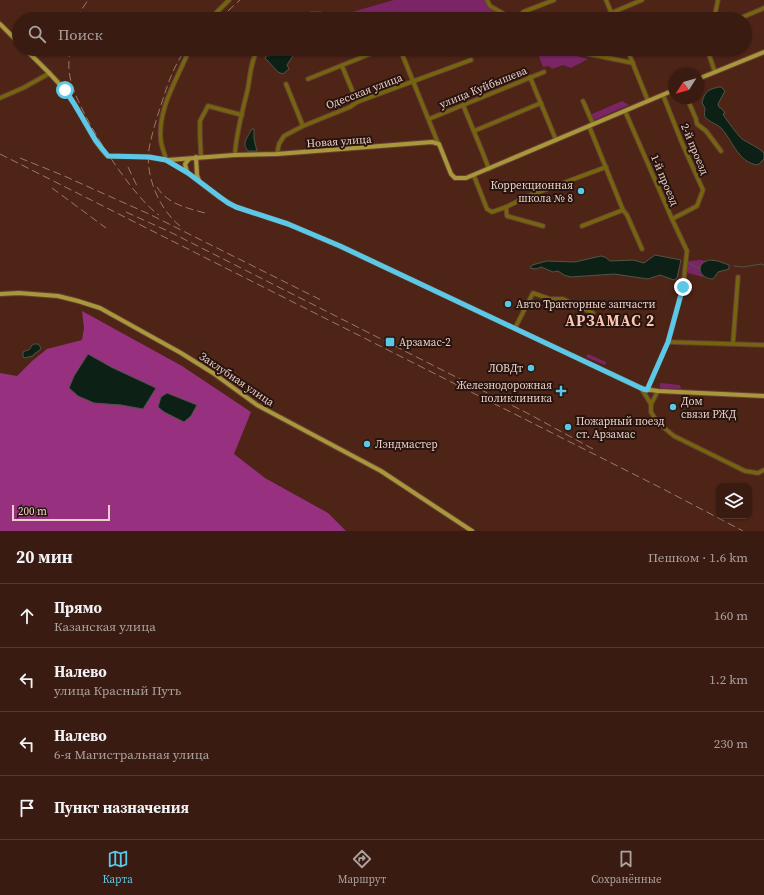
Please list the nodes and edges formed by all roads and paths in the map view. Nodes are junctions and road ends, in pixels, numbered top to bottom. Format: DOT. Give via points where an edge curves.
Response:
graph roads {
  1 [pos="229,0"];
  2 [pos="487,0"];
  3 [pos="554,0"];
  4 [pos="606,0"];
  5 [pos="642,0"];
  6 [pos="718,0"];
  7 [pos="764,8"];
  8 [pos="217,12"];
  9 [pos="500,12"];
  10 [pos="523,12"];
  11 [pos="612,12"];
  12 [pos="614,12"];
  13 [pos="715,12"];
  14 [pos="752,13"];
  15 [pos="0,24"];
  16 [pos="12,36"];
  17 [pos="764,52"];
  18 [pos="32,56"];
  19 [pos="187,56"];
  20 [pos="256,56"];
  21 [pos="366,56"];
  22 [pos="403,56"];
  23 [pos="598,56"];
  24 [pos="630,56"];
  25 [pos="709,56"];
  26 [pos="471,60"];
  27 [pos="633,63"];
  28 [pos="342,66"];
  29 [pos="544,72"];
  30 [pos="715,72"];
  31 [pos="50,73"];
  32 [pos="530,77"];
  33 [pos="704,77"];
  34 [pos="308,79"];
  35 [pos="414,82"];
  36 [pos="286,84"];
  37 [pos="668,93"];
  38 [pos="663,95"];
  39 [pos="0,98"];
  40 [pos="583,101"];
  41 [pos="648,101"];
  42 [pos="357,102"];
  43 [pos="541,103"];
  44 [pos="690,104"];
  45 [pos="463,105"];
  46 [pos="625,111"];
  47 [pos="242,115"];
  48 [pos="429,119"];
  49 [pos="593,124"];
  50 [pos="302,126"];
  51 [pos="589,126"];
  52 [pos="474,131"];
  53 [pos="556,140"];
  54 [pos="438,143"];
  55 [pos="721,150"];
  56 [pos="235,154"];
  57 [pos="277,154"];
  58 [pos="196,157"];
  59 [pos="201,157"];
  60 [pos="189,158"];
  61 [pos="166,160"];
  62 [pos="606,167"];
  63 [pos="488,169"];
  64 [pos="188,173"];
  65 [pos="474,176"];
  66 [pos="199,182"];
  67 [pos="506,207"];
  68 [pos="623,210"];
  69 [pos="672,220"];
  70 [pos="543,226"];
  71 [pos="582,226"];
  72 [pos="642,248"];
  73 [pos="738,277"];
  74 [pos="0,294"];
  75 [pos="594,313"];
  76 [pos="515,328"];
  77 [pos="668,342"];
  78 [pos="733,343"];
  79 [pos="764,345"];
  80 [pos="640,388"];
  81 [pos="647,390"];
  82 [pos="658,391"];
  83 [pos="764,396"];
  84 [pos="651,404"];
  85 [pos="764,470"];
  86 [pos="472,531"];
  1 -- 8 [label="street"];
  2 -- 9 [label="street" via="490,6"];
  3 -- 10 [label="street"];
  4 -- 11 [label="street"];
  5 -- 12 [label="street"];
  6 -- 13 [label="street"];
  7 -- 14 [label="street"];
  15 -- 16 [label="main road"];
  17 -- 30 [label="main road"];
  18 -- 31 [label="main road"];
  19 -- 61 [label="street" via="165,104 161,142"];
  20 -- 47 [label="street"];
  21 -- 28 [label="street"];
  22 -- 35 [label="street"];
  23 -- 27 [label="street"];
  24 -- 27 [label="street"];
  25 -- 30 [label="street"];
  26 -- 35 [label="street, Одесская улица"];
  27 -- 41 [label="street"];
  28 -- 34 [label="street"];
  28 -- 42 [label="street"];
  29 -- 32 [label="street, улица Куйбышева"];
  30 -- 33 [label="main road"];
  31 -- 39 [label="street"];
  31 -- 61 [label="main road" via="73,102 108,156"];
  32 -- 43 [label="street"];
  32 -- 45 [label="street, улица Куйбышева"];
  35 -- 42 [label="street, Одесская улица"];
  35 -- 48 [label="street"];
  36 -- 50 [label="street"];
  37 -- 38 [label="main road"];
  38 -- 41 [label="main road"];
  38 -- 69 [label="street, 2-й проезд" via="703,190 697,206"];
  40 -- 49 [label="street"];
  41 -- 46 [label="main road"];
  42 -- 50 [label="street, Одесская улица"];
  43 -- 52 [label="street"];
  43 -- 53 [label="street"];
  44 -- 55 [label="street" via="697,124"];
  45 -- 48 [label="street, улица Куйбышева"];
  45 -- 52 [label="street"];
  46 -- 49 [label="main road"];
  46 -- 69 [label="street, 1-й проезд"];
  47 -- 56 [label="street"];
  47 -- 59 [label="street" via="208,106 200,122"];
  48 -- 54 [label="street"];
  49 -- 51 [label="main road"];
  50 -- 57 [label="street, Одесская улица" via="284,136"];
  51 -- 53 [label="main road"];
  51 -- 62 [label="street"];
  52 -- 63 [label="street"];
  53 -- 63 [label="main road"];
  54 -- 57 [label="main road, Новая улица"];
  54 -- 65 [label="main road" via="455,178"];
  56 -- 57 [label="main road, Новая улица"];
  56 -- 59 [label="main road, Новая улица"];
  58 -- 59 [label="main road, Новая улица"];
  58 -- 60 [label="main road, Новая улица"];
  58 -- 66 [label="main road"];
  60 -- 61 [label="main road, Новая улица"];
  60 -- 64 [label="main road" via="185,164"];
  61 -- 64 [label="main road"];
  62 -- 67 [label="street"];
  62 -- 68 [label="street"];
  63 -- 65 [label="main road"];
  64 -- 66 [label="main road"];
  65 -- 67 [label="street" via="487,210 492,212"];
  66 -- 76 [label="main road" via="236,207 309,233"];
  67 -- 70 [label="street" via="507,216"];
  68 -- 71 [label="street"];
  68 -- 72 [label="street"];
  69 -- 77 [label="street, 1-й проезд" via="686,247 687,257 683,287"];
  73 -- 78 [label="street"];
  74 -- 86 [label="main road, Заклубная улица" via="58,296 100,308 181,353 257,405 381,471"];
  75 -- 76 [label="street" via="563,299 550,299 532,293"];
  76 -- 80 [label="main road"];
  77 -- 78 [label="street"];
  77 -- 81 [label="street"];
  78 -- 79 [label="street"];
  80 -- 81 [label="main road"];
  80 -- 84 [label="street"];
  81 -- 82 [label="main road"];
  82 -- 83 [label="main road"];
  82 -- 84 [label="street"];
  84 -- 85 [label="street" via="651,412 656,422 674,436 745,471 758,473"];
}
